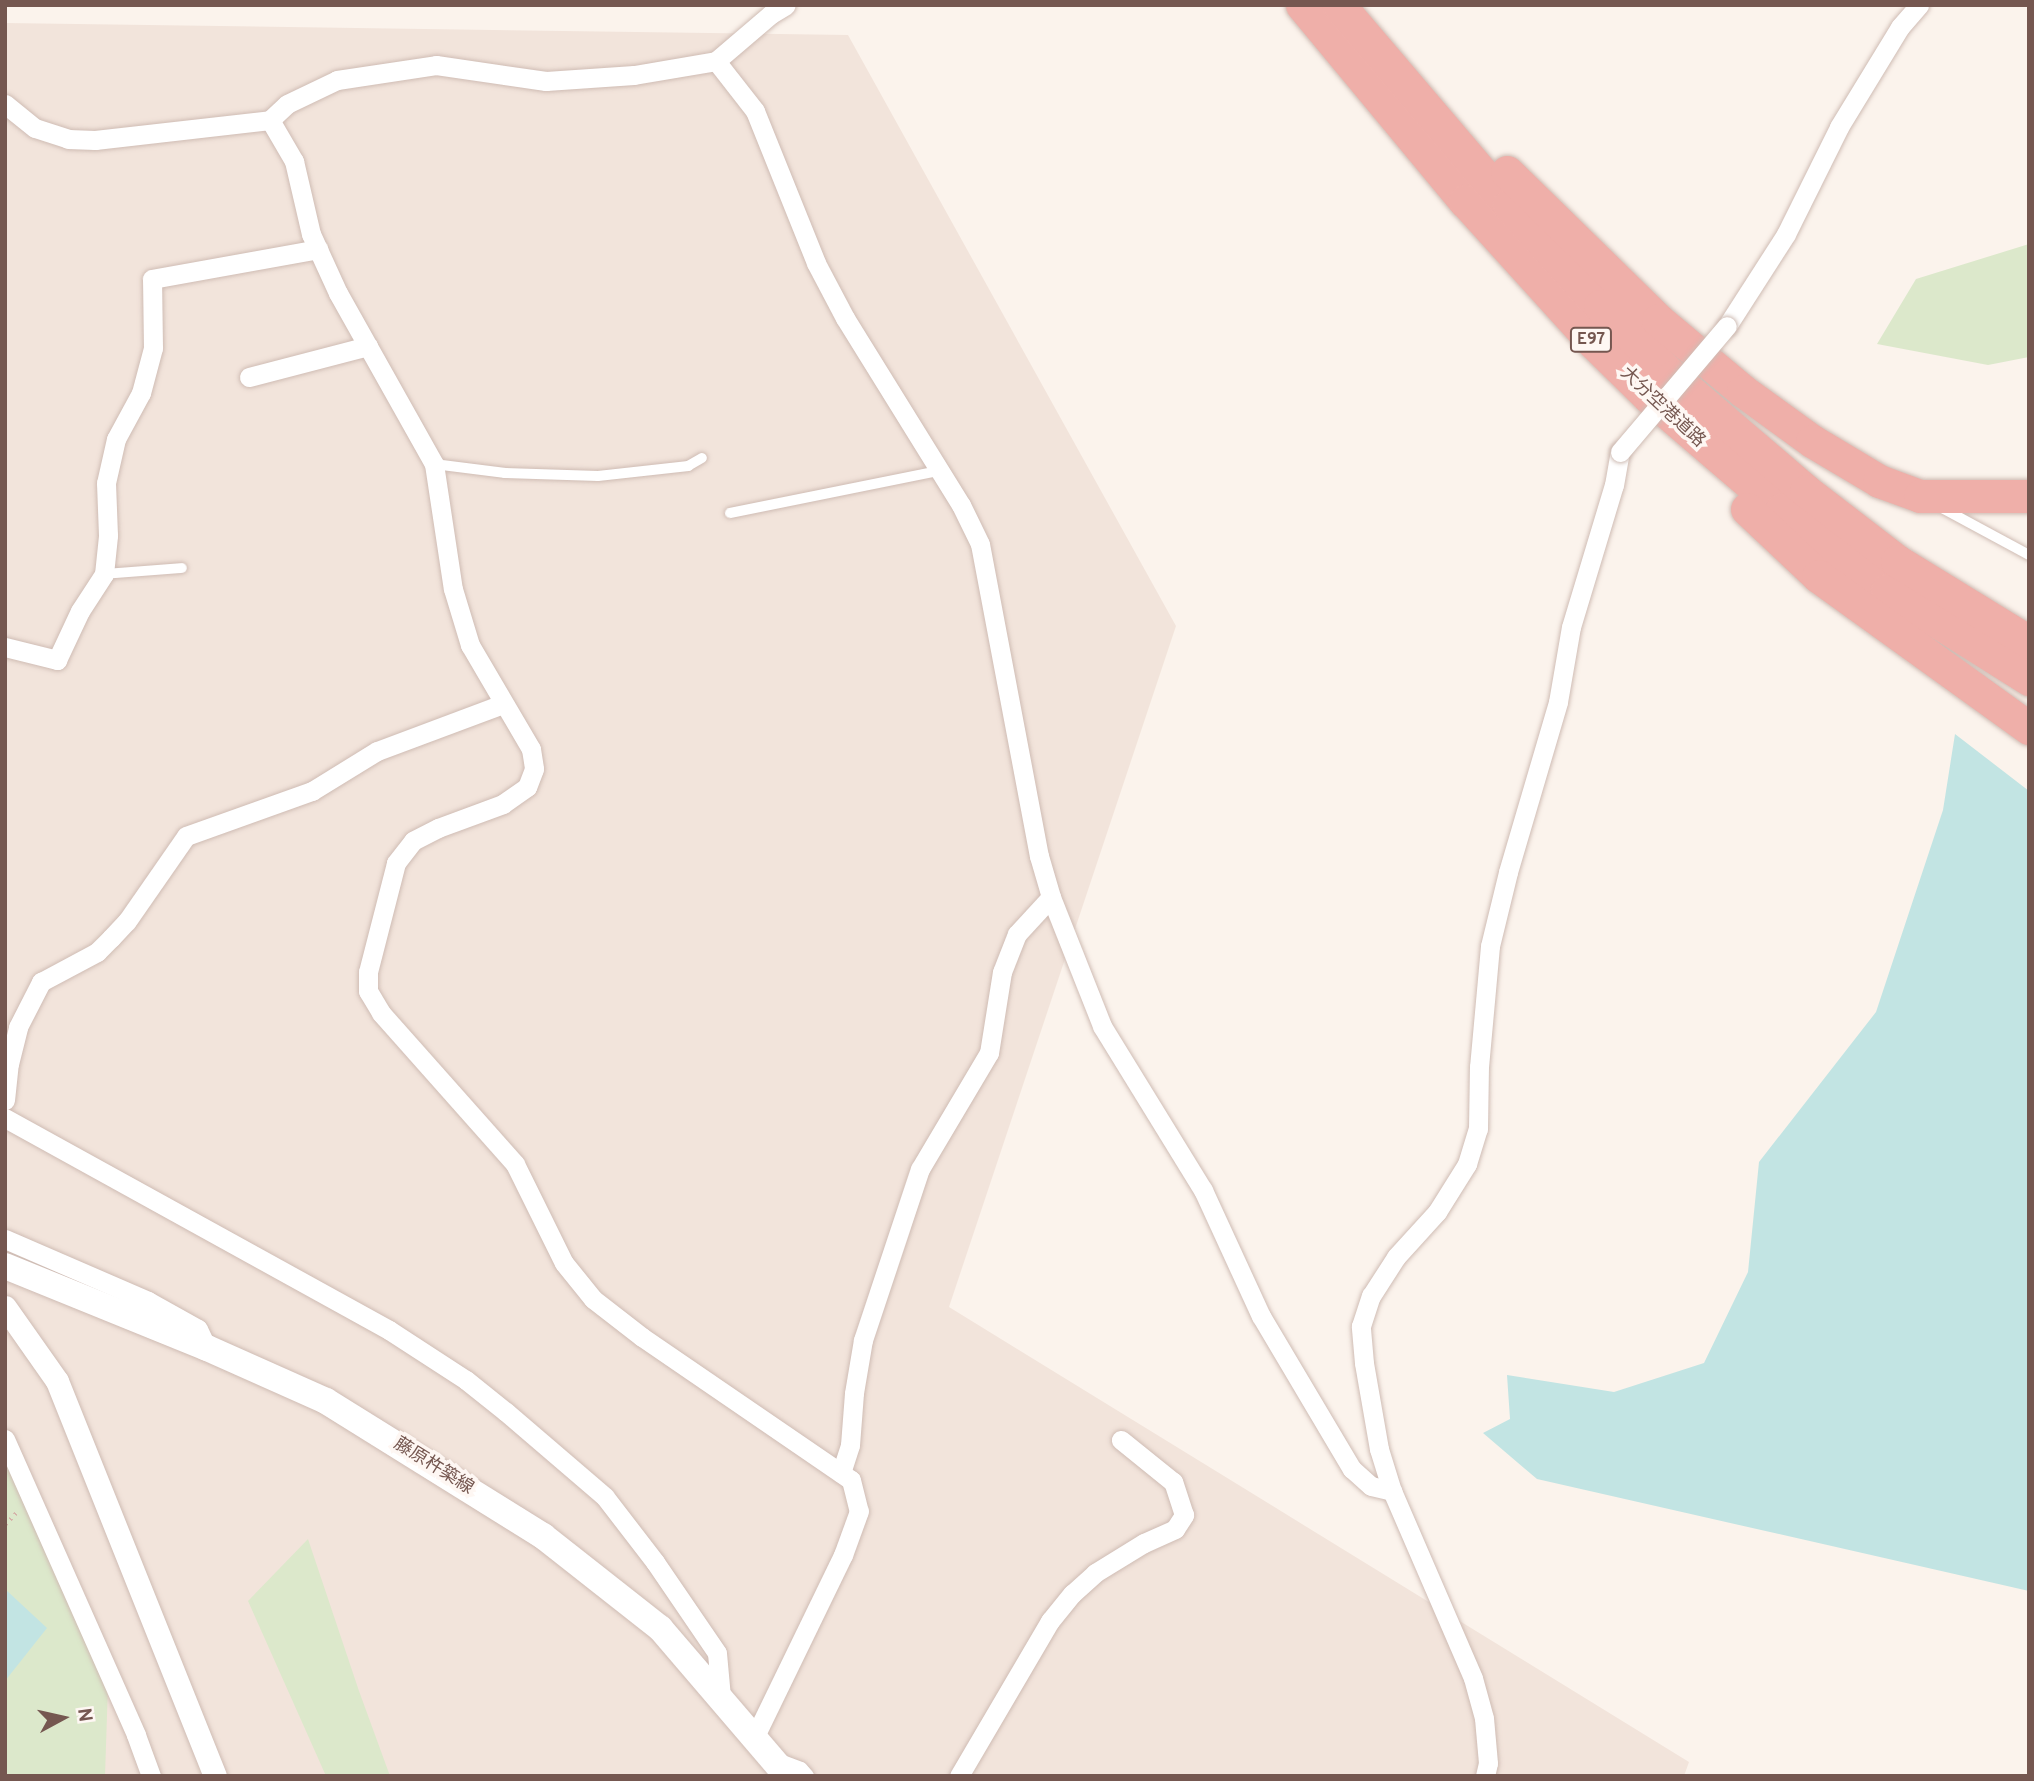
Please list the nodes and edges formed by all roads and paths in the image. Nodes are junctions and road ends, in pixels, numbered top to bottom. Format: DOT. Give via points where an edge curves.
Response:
graph roads {
  1 [pos="1302,5"];
  2 [pos="1919,5"];
  3 [pos="775,8"];
  4 [pos="1350,17"];
  5 [pos="716,61"];
  6 [pos="5,104"];
  7 [pos="270,120"];
  8 [pos="1465,201"];
  9 [pos="318,249"];
  10 [pos="368,346"];
  11 [pos="249,377"];
  12 [pos="702,458"];
  13 [pos="434,464"];
  14 [pos="939,471"];
  15 [pos="1920,496"];
  16 [pos="2029,496"];
  17 [pos="730,513"];
  18 [pos="2029,555"];
  19 [pos="182,568"];
  20 [pos="104,574"];
  21 [pos="1942,608"];
  22 [pos="2029,642"];
  23 [pos="5,647"];
  24 [pos="2029,679"];
  25 [pos="503,704"];
  26 [pos="2029,728"];
  27 [pos="1051,897"];
  28 [pos="5,1100"];
  29 [pos="5,1118"];
  30 [pos="5,1239"];
  31 [pos="5,1266"];
  32 [pos="5,1307"];
  33 [pos="207,1348"];
  34 [pos="5,1439"];
  35 [pos="1121,1440"];
  36 [pos="841,1473"];
  37 [pos="1392,1491"];
  38 [pos="721,1696"];
  39 [pos="755,1736"];
  40 [pos="780,1767"];
  41 [pos="151,1776"];
  42 [pos="215,1776"];
  43 [pos="807,1776"];
  44 [pos="959,1776"];
  45 [pos="1485,1776"];
  1 -- 8 [label="highway, 大分空港道路 / E97"];
  2 -- 37 [label="street, bridge" via="1900,27 1839,127 1786,234 1727,326 1620,452 1571,627 1558,702 1490,946 1478,1129 1467,1164 1437,1212 1396,1257 1377,1286 1361,1326 1379,1449"];
  3 -- 5 [label="street"];
  4 -- 15 [label="highway" via="1679,337 1743,391 1812,441 1879,481"];
  4 -- 21 [label="highway, 大分空港道路 / E97" via="1600,306 1806,491 1897,561"];
  5 -- 7 [label="street" via="634,75 546,81 436,65 337,80 287,104"];
  5 -- 14 [label="street" via="755,111 816,263"];
  6 -- 7 [label="street" via="35,128 68,139 95,141"];
  7 -- 9 [label="street" via="294,161"];
  8 -- 21 [label="highway, 大分空港道路 / E97" via="1648,397 1781,510 1887,590"];
  8 -- 26 [label="highway" via="1615,386 1818,576"];
  9 -- 10 [label="street"];
  9 -- 20 [label="street" via="152,279 153,348 141,393 116,439 106,484"];
  10 -- 11 [label="street"];
  10 -- 13 [label="street"];
  12 -- 13 [label="lane" via="688,466 598,476 505,473"];
  13 -- 25 [label="street" via="453,590 470,645"];
  14 -- 17 [label="lane"];
  14 -- 27 [label="street" via="980,544 1039,856"];
  15 -- 16 [label="highway"];
  15 -- 18 [label="lane"];
  19 -- 20 [label="lane"];
  20 -- 23 [label="street" via="79,611 57,660"];
  21 -- 22 [label="highway, 大分空港道路 / E97"];
  21 -- 24 [label="highway, 大分空港道路 / E97"];
  25 -- 28 [label="street" via="377,751 312,791 186,836 111,938 97,952 41,982 18,1027"];
  25 -- 36 [label="street" via="531,749 534,769 527,787 503,804 413,841 396,863 368,972 368,992 381,1013 514,1164 564,1263 593,1299"];
  27 -- 36 [label="street" via="1017,934 1002,972 989,1053 919,1169 863,1340 850,1444"];
  27 -- 37 [label="street" via="1102,1026 1203,1190 1261,1316 1352,1469 1371,1486"];
  29 -- 38 [label="street" via="389,1330 506,1412 605,1497 717,1653"];
  30 -- 33 [label="street" via="148,1301 198,1329"];
  31 -- 33 [label="main road, 藤原杵築線"];
  32 -- 42 [label="street" via="57,1381"];
  33 -- 38 [label="main road, 藤原杵築線" via="326,1401 543,1536 660,1628"];
  34 -- 41 [label="street"];
  35 -- 44 [label="street" via="1173,1482 1184,1515 1175,1529 1095,1573 1072,1594 1050,1621"];
  36 -- 39 [label="street" via="851,1480 859,1511 843,1555"];
  37 -- 45 [label="street" via="1473,1678 1484,1718"];
  38 -- 39 [label="main road, 藤原杵築線"];
  39 -- 40 [label="main road, 藤原杵築線"];
  40 -- 43 [label="street" via="802,1769"];
}
